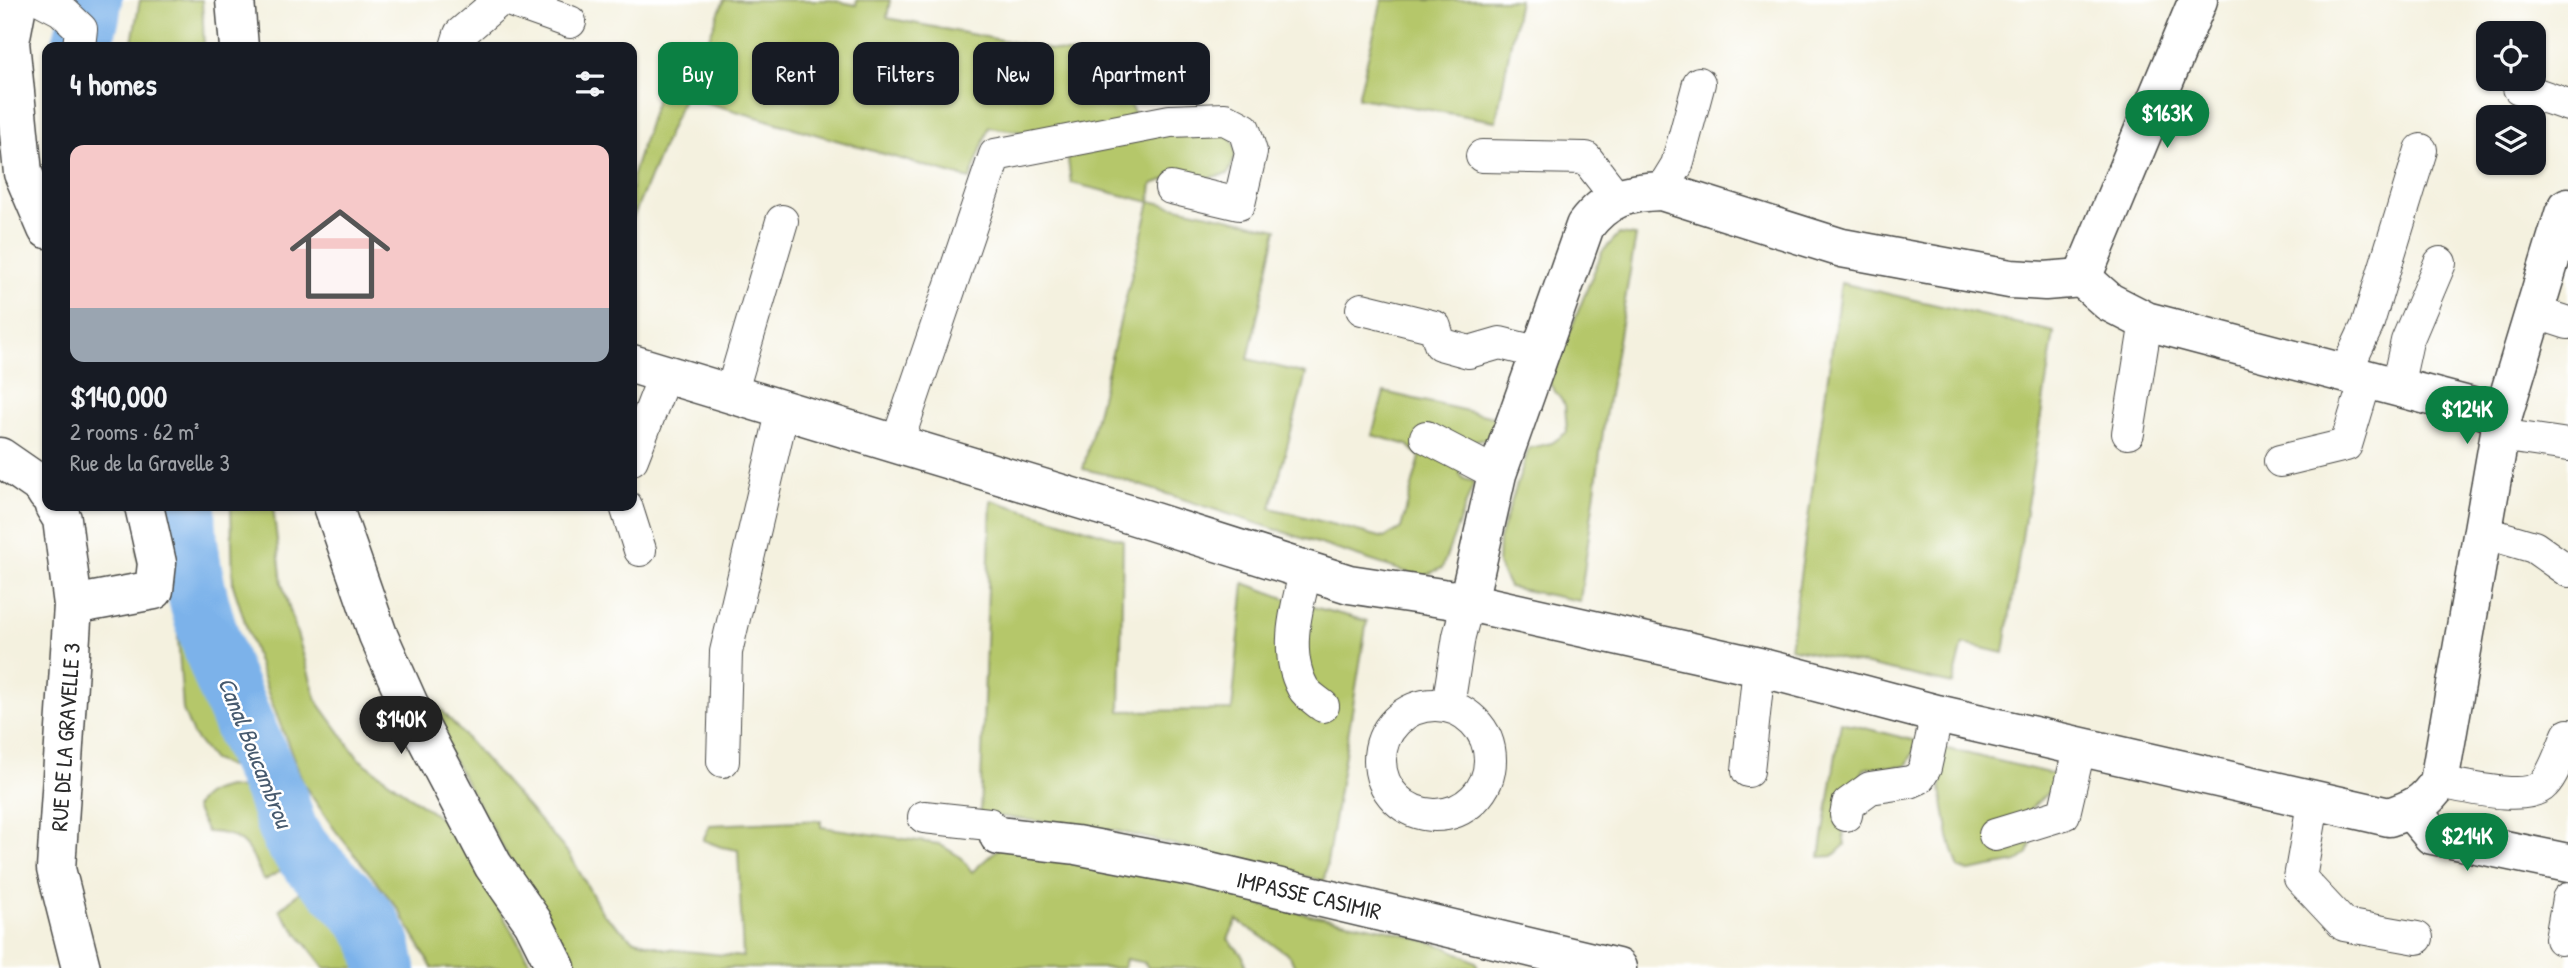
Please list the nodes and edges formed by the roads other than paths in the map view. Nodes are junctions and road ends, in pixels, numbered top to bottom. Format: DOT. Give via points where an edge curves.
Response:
graph roads {
  1 [pos="18,0"];
  2 [pos="42,0"];
  3 [pos="235,0"];
  4 [pos="500,0"];
  5 [pos="508,0"];
  6 [pos="2198,0"];
  7 [pos="570,22"];
  8 [pos="80,42"];
  9 [pos="239,42"];
  10 [pos="458,42"];
  11 [pos="5,43"];
  12 [pos="1699,83"];
  13 [pos="2528,91"];
  14 [pos="2568,105"];
  15 [pos="2421,150"];
  16 [pos="1482,156"];
  17 [pos="1171,188"];
  18 [pos="1661,191"];
  19 [pos="1617,198"];
  20 [pos="2568,206"];
  21 [pos="42,217"];
  22 [pos="782,221"];
  23 [pos="2440,263"];
  24 [pos="2081,278"];
  25 [pos="1362,309"];
  26 [pos="2551,317"];
  27 [pos="2146,321"];
  28 [pos="1540,353"];
  29 [pos="649,369"];
  30 [pos="2370,380"];
  31 [pos="731,394"];
  32 [pos="783,409"];
  33 [pos="2501,425"];
  34 [pos="637,433"];
  35 [pos="2128,433"];
  36 [pos="1426,437"];
  37 [pos="897,443"];
  38 [pos="2568,445"];
  39 [pos="2280,461"];
  40 [pos="6,468"];
  41 [pos="1497,474"];
  42 [pos="42,486"];
  43 [pos="57,511"];
  44 [pos="145,511"];
  45 [pos="335,511"];
  46 [pos="628,511"];
  47 [pos="2483,532"];
  48 [pos="640,550"];
  49 [pos="1306,570"];
  50 [pos="2568,571"];
  51 [pos="1468,602"];
  52 [pos="73,605"];
  53 [pos="1759,667"];
  54 [pos="1323,706"];
  55 [pos="1448,706"];
  56 [pos="1937,714"];
  57 [pos="2568,736"];
  58 [pos="2080,746"];
  59 [pos="723,761"];
  60 [pos="1748,771"];
  61 [pos="2439,782"];
  62 [pos="2315,798"];
  63 [pos="2410,809"];
  64 [pos="1846,815"];
  65 [pos="924,817"];
  66 [pos="1995,835"];
  67 [pos="999,836"];
  68 [pos="2568,863"];
  69 [pos="2568,899"];
  70 [pos="2417,938"];
  71 [pos="2561,939"];
  72 [pos="1531,958"];
  73 [pos="81,968"];
  74 [pos="556,968"];
  75 [pos="1618,968"];
  1 -- 11 [label="street"];
  2 -- 8 [label="lane" via="81,29"];
  3 -- 9 [label="street"];
  4 -- 10 [label="lane" via="460,34"];
  5 -- 7 [label="lane"];
  6 -- 24 [label="street"];
  11 -- 21 [label="street" via="23,173"];
  12 -- 18 [label="lane" via="1678,165"];
  13 -- 14 [label="lane"];
  15 -- 30 [label="lane" via="2367,326"];
  16 -- 19 [label="lane" via="1586,158"];
  17 -- 37 [label="lane" via="1239,204 1251,152 1244,129 1225,119 1170,121 995,155"];
  18 -- 19 [label="street"];
  18 -- 24 [label="street" via="1842,248 2010,279"];
  19 -- 28 [label="street" via="1598,209 1585,226"];
  20 -- 26 [label="street"];
  22 -- 31 [label="lane"];
  23 -- 30 [label="lane" via="2407,341"];
  24 -- 27 [label="street" via="2109,302"];
  25 -- 28 [label="lane" via="1435,327 1440,344 1469,352 1500,343"];
  26 -- 33 [label="street"];
  27 -- 30 [label="street"];
  27 -- 35 [label="lane"];
  28 -- 41 [label="street"];
  29 -- 31 [label="street"];
  29 -- 34 [label="lane"];
  30 -- 33 [label="street"];
  30 -- 39 [label="lane" via="2346,445"];
  31 -- 32 [label="street"];
  32 -- 37 [label="street"];
  32 -- 59 [label="lane" via="726,652"];
  33 -- 38 [label="lane"];
  33 -- 47 [label="street"];
  36 -- 41 [label="lane"];
  37 -- 49 [label="street"];
  40 -- 42 [label="street"];
  41 -- 51 [label="street"];
  43 -- 52 [label="street, RUE DE LA GRAVELLE 3" via="62,519"];
  44 -- 52 [label="street" via="157,563 154,590"];
  45 -- 74 [label="street" via="378,635 411,709 493,865 533,922"];
  46 -- 48 [label="lane"];
  47 -- 50 [label="lane" via="2534,547"];
  47 -- 61 [label="street"];
  49 -- 51 [label="street" via="1349,584"];
  49 -- 54 [label="lane" via="1293,659 1304,689"];
  51 -- 53 [label="street"];
  51 -- 55 [label="lane"];
  52 -- 73 [label="street, RUE DE LA GRAVELLE 3" via="56,869"];
  53 -- 56 [label="street"];
  53 -- 60 [label="lane"];
  56 -- 58 [label="street"];
  56 -- 64 [label="lane" via="1919,778 1870,788 1848,804"];
  57 -- 61 [label="lane" via="2545,784 2533,792"];
  58 -- 62 [label="street"];
  58 -- 66 [label="lane" via="2064,814"];
  61 -- 63 [label="street" via="2429,798"];
  62 -- 63 [label="street" via="2389,817"];
  62 -- 70 [label="lane" via="2300,878 2344,925"];
  63 -- 68 [label="street" via="2431,835"];
  65 -- 67 [label="lane" via="989,824"];
  67 -- 72 [label="street, IMPASSE CASIMIR" via="1192,867"];
  69 -- 71 [label="lane"];
  72 -- 75 [label="street, IMPASSE CASIMIR"];
}
